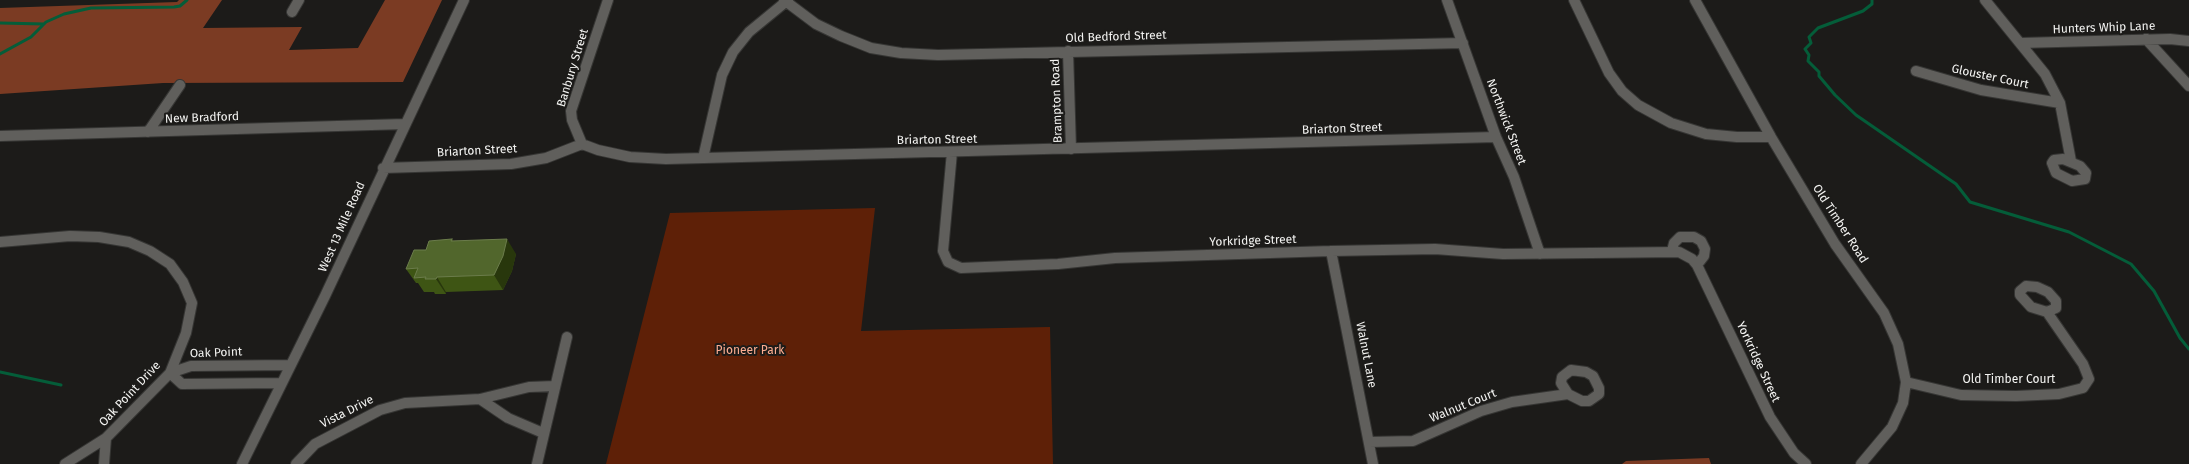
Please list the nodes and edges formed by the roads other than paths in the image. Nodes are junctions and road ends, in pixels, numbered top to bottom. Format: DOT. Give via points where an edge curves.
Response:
graph roads {
  1 [pos="299,0"];
  2 [pos="464,0"];
  3 [pos="608,0"];
  4 [pos="786,0"];
  5 [pos="1448,0"];
  6 [pos="1574,0"];
  7 [pos="1695,0"];
  8 [pos="1985,0"];
  9 [pos="292,12"];
  10 [pos="2146,39"];
  11 [pos="2189,41"];
  12 [pos="1463,43"];
  13 [pos="2020,43"];
  14 [pos="1068,52"];
  15 [pos="1916,71"];
  16 [pos="180,84"];
  17 [pos="2189,86"];
  18 [pos="2060,103"];
  19 [pos="405,124"];
  20 [pos="148,132"];
  21 [pos="0,136"];
  22 [pos="1771,136"];
  23 [pos="1496,137"];
  24 [pos="582,144"];
  25 [pos="1071,149"];
  26 [pos="952,152"];
  27 [pos="703,158"];
  28 [pos="2071,161"];
  29 [pos="383,168"];
  30 [pos="0,242"];
  31 [pos="1672,251"];
  32 [pos="1332,252"];
  33 [pos="1540,254"];
  34 [pos="1697,265"];
  35 [pos="2047,312"];
  36 [pos="567,337"];
  37 [pos="290,366"];
  38 [pos="170,373"];
  39 [pos="1906,382"];
  40 [pos="281,383"];
  41 [pos="555,386"];
  42 [pos="1568,394"];
  43 [pos="480,399"];
  44 [pos="543,433"];
  45 [pos="106,438"];
  46 [pos="1369,442"];
  47 [pos="65,464"];
  48 [pos="104,464"];
  49 [pos="242,464"];
  50 [pos="296,464"];
  51 [pos="537,464"];
  52 [pos="1373,464"];
  53 [pos="1806,464"];
  54 [pos="1861,464"];
  1 -- 9 [label="street"];
  2 -- 19 [label="street, West 13 Mile Road"];
  3 -- 24 [label="street, Banbury Street" via="571,111"];
  4 -- 14 [label="street, Old Bedford Street" via="816,24 878,49 938,55"];
  4 -- 27 [label="street" via="749,32 733,52 722,75"];
  5 -- 12 [label="street, Northwick Street"];
  6 -- 22 [label="street" via="1609,73 1638,105 1671,123 1706,134"];
  7 -- 22 [label="street, Old Timber Road"];
  8 -- 13 [label="street"];
  10 -- 11 [label="street, Hunters Whip Lane"];
  10 -- 13 [label="street, Hunters Whip Lane"];
  10 -- 17 [label="street"];
  12 -- 14 [label="street, Old Bedford Street"];
  12 -- 23 [label="street, Northwick Street"];
  13 -- 18 [label="street" via="2045,74"];
  14 -- 25 [label="street, Brampton Road"];
  15 -- 18 [label="street, Glouster Court" via="1981,90"];
  16 -- 20 [label="street"];
  18 -- 28 [label="street"];
  19 -- 20 [label="street, New Bradford"];
  19 -- 29 [label="street, West 13 Mile Road"];
  20 -- 21 [label="street, New Bradford"];
  22 -- 39 [label="street, Old Timber Road" via="1835,244 1884,313 1898,344"];
  23 -- 25 [label="street, Briarton Street"];
  23 -- 33 [label="street, Northwick Street" via="1514,177"];
  24 -- 27 [label="street, Briarton Street" via="630,157"];
  24 -- 29 [label="street, Briarton Street" via="546,158 510,164"];
  25 -- 26 [label="street, Briarton Street"];
  26 -- 27 [label="street, Briarton Street"];
  26 -- 32 [label="street, Yorkridge Street" via="943,251 948,262 961,268 1115,258"];
  29 -- 37 [label="street, West 13 Mile Road"];
  30 -- 38 [label="street, Oak Point Drive" via="99,237 129,242 170,264 192,303 186,333"];
  31 -- 33 [label="street, Yorkridge Street"];
  31 -- 34 [label="street, Yorkridge Street" via="1685,255"];
  31 -- 34 [label="street" via="1680,237 1694,237 1705,249"];
  32 -- 33 [label="street, Yorkridge Street" via="1435,249"];
  32 -- 46 [label="street, Walnut Lane"];
  34 -- 53 [label="street, Yorkridge Street" via="1770,417 1794,453"];
  35 -- 39 [label="street, Old Timber Court" via="2083,364 2089,378 2083,388 2051,394 1961,395"];
  36 -- 41 [label="street"];
  37 -- 38 [label="street, Oak Point" via="191,366"];
  37 -- 40 [label="street, West 13 Mile Road"];
  38 -- 40 [label="street" via="182,384"];
  38 -- 45 [label="street, Oak Point Drive"];
  39 -- 54 [label="street, Old Timber Road" via="1903,403 1892,427"];
  40 -- 49 [label="street, West 13 Mile Road"];
  41 -- 43 [label="street, Vista Drive" via="529,387"];
  41 -- 44 [label="street"];
  42 -- 46 [label="street, Walnut Court" via="1512,402 1481,411 1413,441"];
  43 -- 44 [label="street" via="508,418"];
  43 -- 50 [label="street, Vista Drive" via="405,403 380,410 315,444"];
  44 -- 51 [label="street"];
  45 -- 47 [label="street, Oak Point Drive"];
  45 -- 48 [label="street"];
  46 -- 52 [label="street, Walnut Lane"];
}
